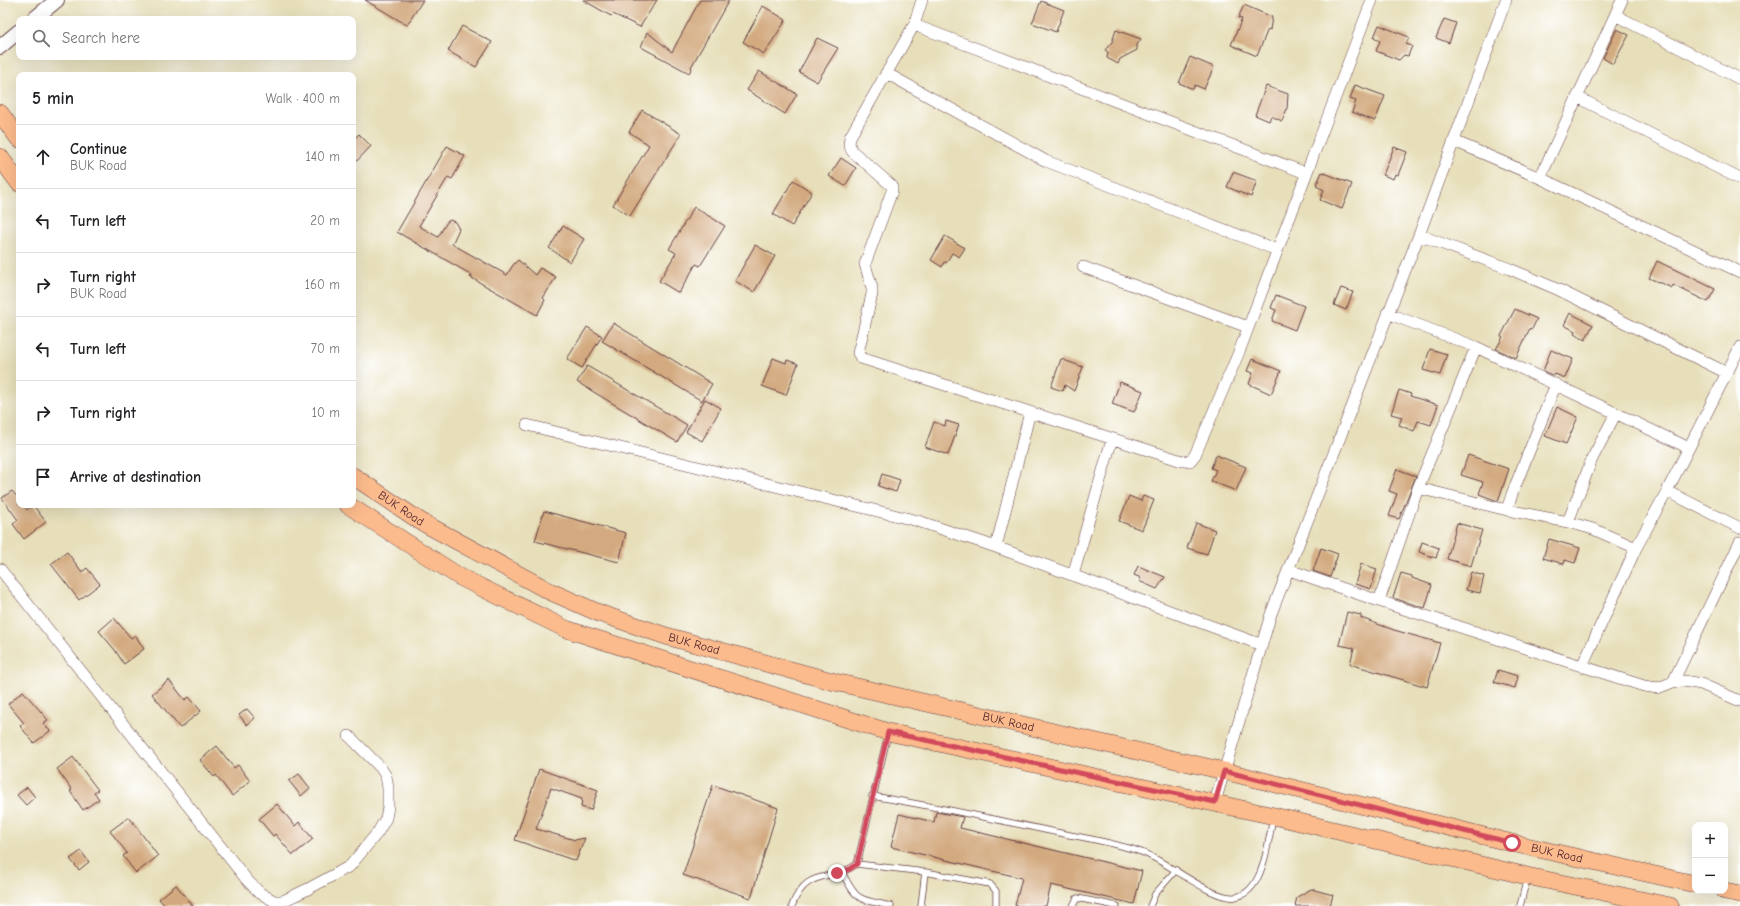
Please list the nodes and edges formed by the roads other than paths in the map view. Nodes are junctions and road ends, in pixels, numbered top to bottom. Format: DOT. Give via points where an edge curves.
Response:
graph roads {
  1 [pos="922,0"];
  2 [pos="1372,0"];
  3 [pos="1506,0"];
  4 [pos="1622,0"];
  5 [pos="56,1"];
  6 [pos="1615,14"];
  7 [pos="38,16"];
  8 [pos="914,25"];
  9 [pos="16,34"];
  10 [pos="0,47"];
  11 [pos="886,73"];
  12 [pos="1740,79"];
  13 [pos="1577,97"];
  14 [pos="0,113"];
  15 [pos="16,135"];
  16 [pos="1454,141"];
  17 [pos="0,157"];
  18 [pos="1306,172"];
  19 [pos="1540,178"];
  20 [pos="16,179"];
  21 [pos="1740,179"];
  22 [pos="1419,235"];
  23 [pos="1277,250"];
  24 [pos="1083,267"];
  25 [pos="1740,272"];
  26 [pos="1387,313"];
  27 [pos="1248,327"];
  28 [pos="1476,347"];
  29 [pos="1740,347"];
  30 [pos="1727,373"];
  31 [pos="1556,384"];
  32 [pos="1030,412"];
  33 [pos="1616,413"];
  34 [pos="527,425"];
  35 [pos="1112,439"];
  36 [pos="1689,448"];
  37 [pos="356,478"];
  38 [pos="1418,488"];
  39 [pos="1667,491"];
  40 [pos="353,508"];
  41 [pos="1507,510"];
  42 [pos="1568,522"];
  43 [pos="1740,528"];
  44 [pos="1740,542"];
  45 [pos="996,547"];
  46 [pos="1636,548"];
  47 [pos="0,569"];
  48 [pos="1289,570"];
  49 [pos="1073,575"];
  50 [pos="1379,601"];
  51 [pos="1262,644"];
  52 [pos="1582,666"];
  53 [pos="1673,682"];
  54 [pos="1740,701"];
  55 [pos="888,732"];
  56 [pos="349,736"];
  57 [pos="1224,771"];
  58 [pos="872,796"];
  59 [pos="1215,802"];
  60 [pos="1274,816"];
  61 [pos="857,864"];
  62 [pos="1176,870"];
  63 [pos="842,872"];
  64 [pos="925,872"];
  65 [pos="1527,876"];
  66 [pos="1692,883"];
  67 [pos="792,906"];
  68 [pos="891,906"];
  69 [pos="921,906"];
  70 [pos="996,906"];
  71 [pos="1073,906"];
  72 [pos="1118,906"];
  73 [pos="1150,906"];
  74 [pos="1520,906"];
  75 [pos="1670,906"];
  1 -- 8 [label="street"];
  2 -- 18 [label="street"];
  3 -- 16 [label="street"];
  4 -- 6 [label="street"];
  5 -- 7 [label="street"];
  6 -- 12 [label="street"];
  6 -- 13 [label="street"];
  8 -- 11 [label="street"];
  8 -- 18 [label="street"];
  9 -- 10 [label="street"];
  11 -- 23 [label="street" via="1046,161"];
  11 -- 32 [label="street" via="848,144 892,186 865,264 872,294 858,353 861,358"];
  13 -- 19 [label="street"];
  13 -- 21 [label="street"];
  14 -- 15 [label="main road"];
  16 -- 19 [label="street"];
  16 -- 22 [label="street"];
  17 -- 20 [label="main road"];
  18 -- 23 [label="street"];
  19 -- 25 [label="street"];
  22 -- 26 [label="street"];
  22 -- 30 [label="street" via="1510,268"];
  23 -- 27 [label="street"];
  24 -- 27 [label="street"];
  26 -- 28 [label="street"];
  26 -- 48 [label="street"];
  27 -- 35 [label="street" via="1196,455 1190,461 1182,461"];
  28 -- 31 [label="street"];
  28 -- 38 [label="street"];
  29 -- 30 [label="street"];
  30 -- 36 [label="street"];
  31 -- 33 [label="street"];
  31 -- 41 [label="street"];
  32 -- 35 [label="street"];
  32 -- 45 [label="street"];
  33 -- 36 [label="street"];
  33 -- 42 [label="street" via="1592,459"];
  34 -- 45 [label="street" via="918,521"];
  35 -- 49 [label="street"];
  36 -- 39 [label="street"];
  37 -- 57 [label="main road, BUK Road" via="420,521 549,591 599,613 666,636 835,682"];
  38 -- 41 [label="street"];
  38 -- 50 [label="street"];
  39 -- 43 [label="street"];
  39 -- 46 [label="street"];
  40 -- 55 [label="main road, BUK Road" via="460,577 566,629"];
  41 -- 42 [label="street"];
  42 -- 46 [label="street" via="1593,529"];
  44 -- 53 [label="street"];
  45 -- 49 [label="street"];
  46 -- 52 [label="street"];
  47 -- 56 [label="street" via="247,880 260,893 274,900 283,901 350,866 386,818 386,776"];
  48 -- 50 [label="street"];
  48 -- 51 [label="street"];
  49 -- 51 [label="street"];
  50 -- 52 [label="street"];
  51 -- 57 [label="street"];
  52 -- 53 [label="street" via="1651,687 1658,688"];
  53 -- 54 [label="street" via="1701,684"];
  55 -- 58 [label="lane"];
  55 -- 59 [label="main road, BUK Road"];
  57 -- 59 [label="street"];
  57 -- 66 [label="main road, BUK Road" via="1512,843"];
  58 -- 61 [label="lane"];
  58 -- 62 [label="lane" via="1123,845 1151,855"];
  59 -- 60 [label="main road, BUK Road"];
  60 -- 62 [label="lane" via="1262,870 1252,888 1235,897 1218,895"];
  60 -- 65 [label="main road, BUK Road"];
  61 -- 63 [label="lane"];
  61 -- 64 [label="lane"];
  62 -- 73 [label="lane" via="1155,894"];
  63 -- 67 [label="lane" via="812,879 804,885"];
  63 -- 68 [label="lane" via="851,890 860,899"];
  64 -- 69 [label="lane"];
  64 -- 70 [label="lane" via="990,884 996,891"];
  65 -- 74 [label="lane"];
  65 -- 75 [label="main road, BUK Road"];
  71 -- 72 [label="lane" via="1077,898"];
}
